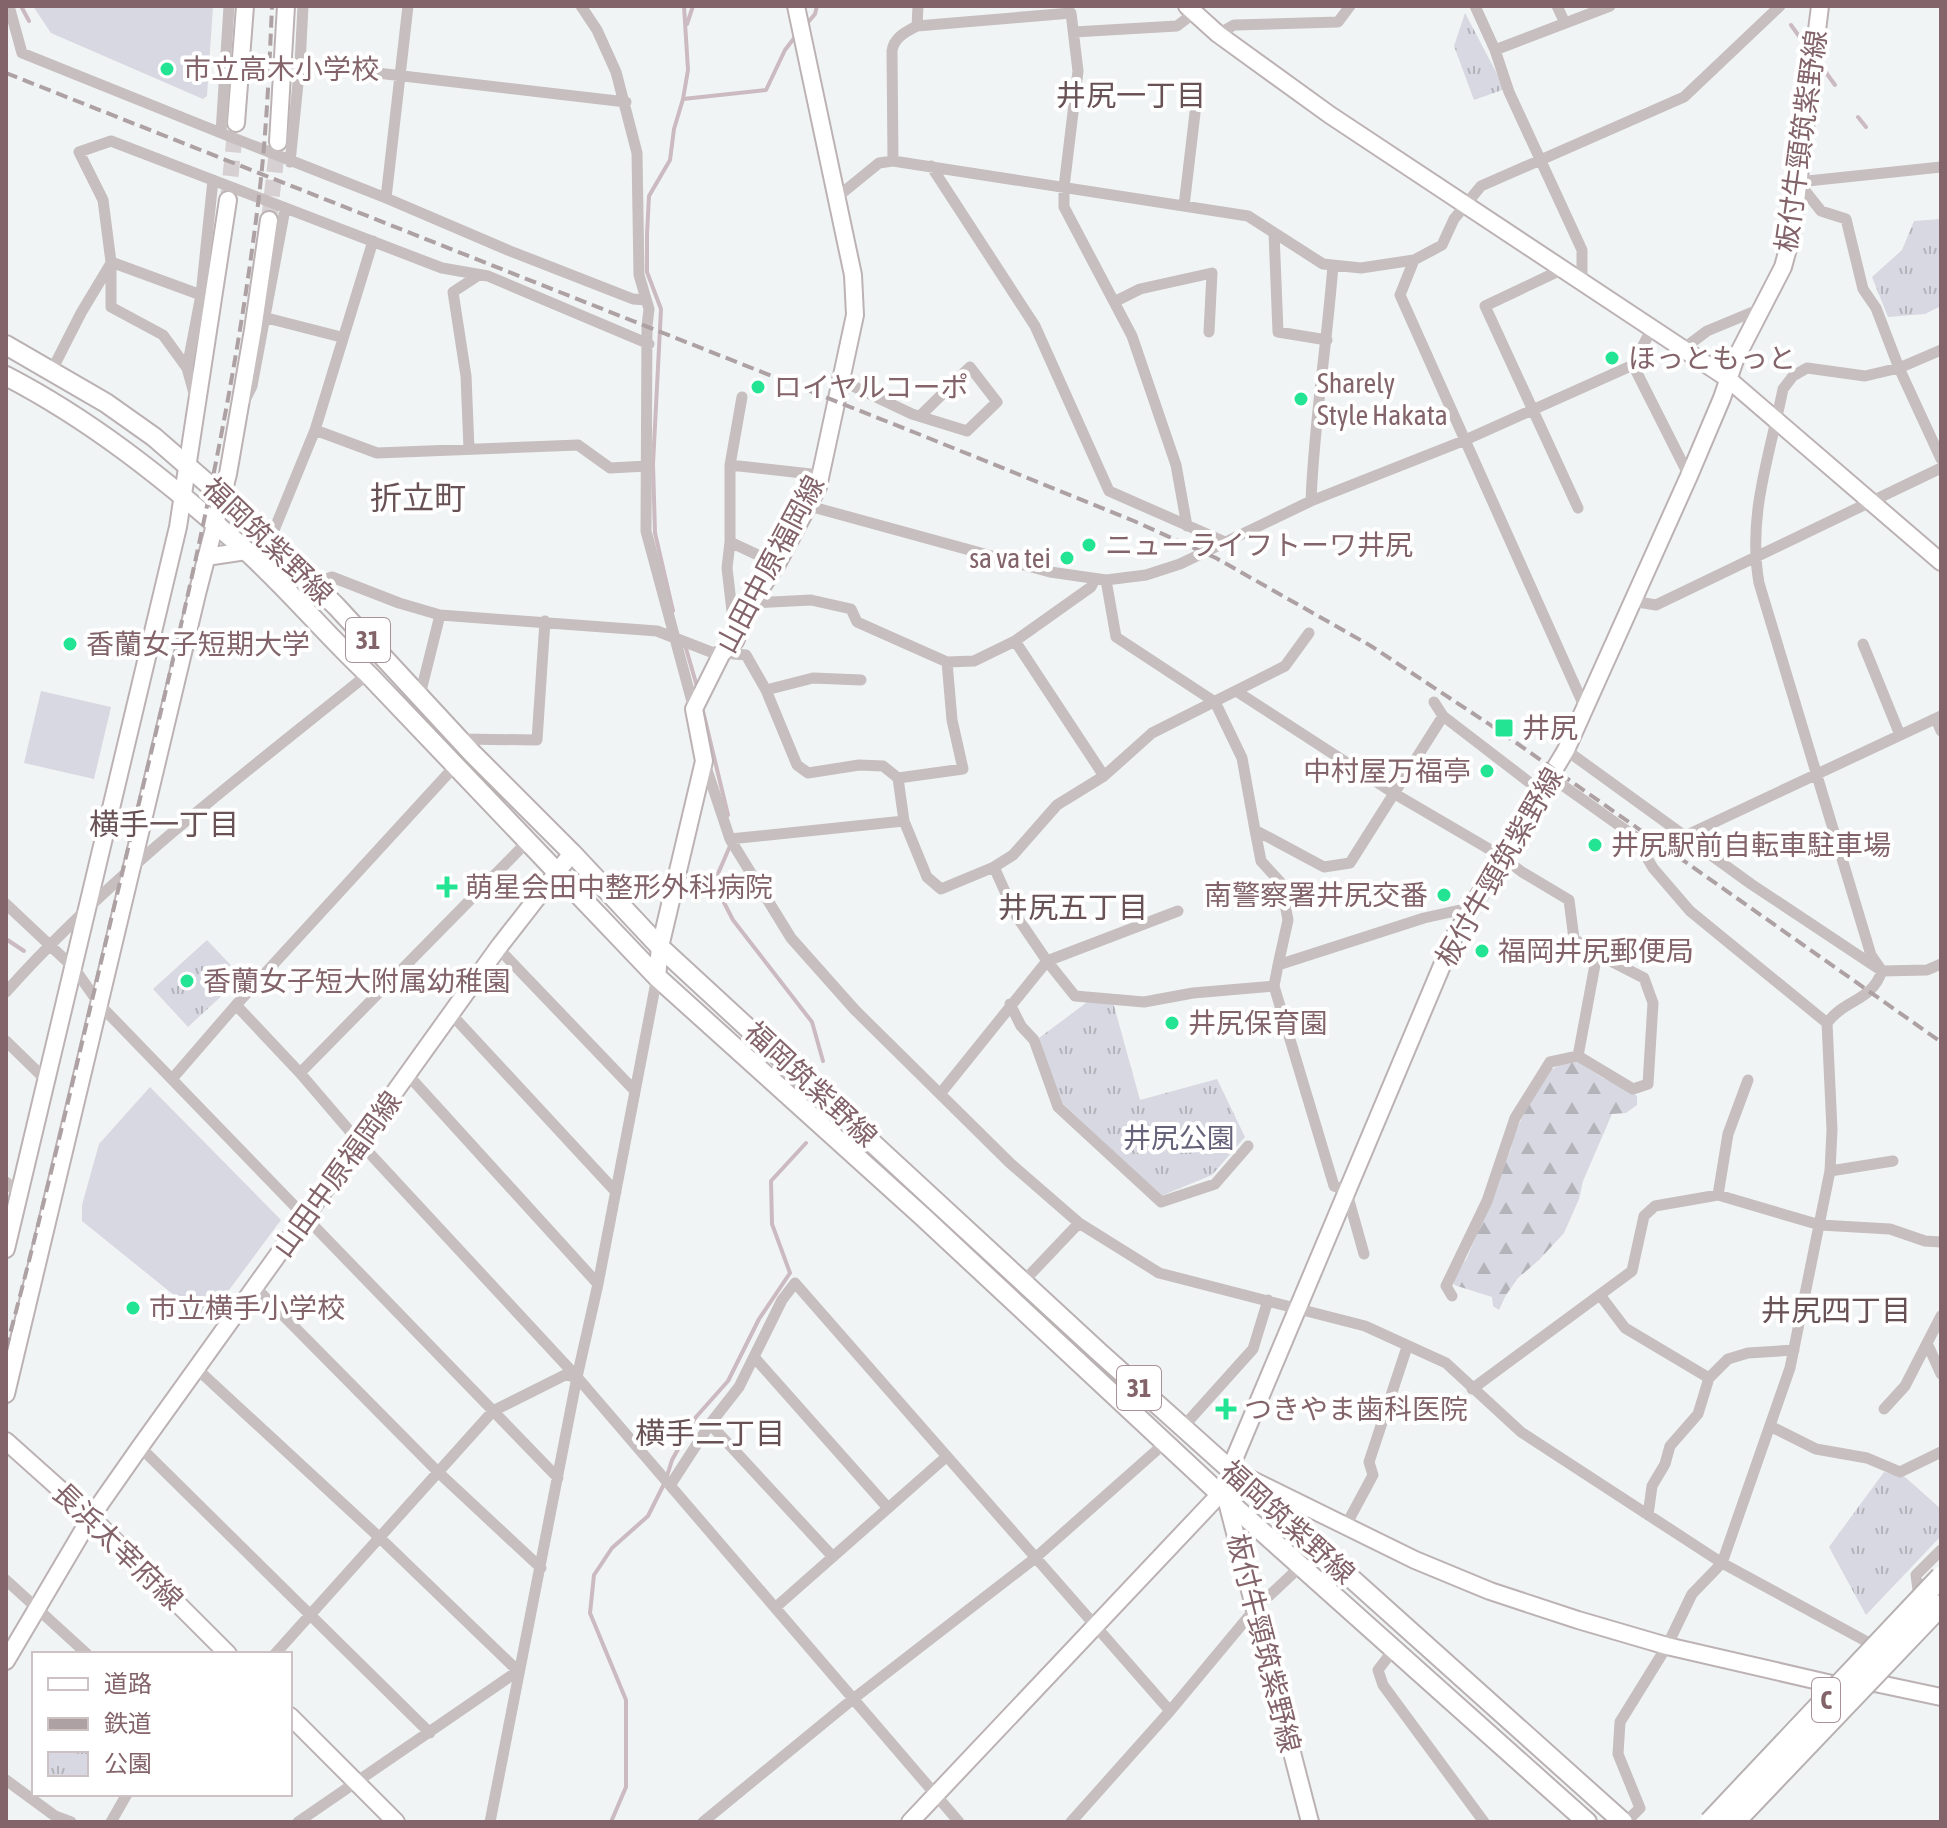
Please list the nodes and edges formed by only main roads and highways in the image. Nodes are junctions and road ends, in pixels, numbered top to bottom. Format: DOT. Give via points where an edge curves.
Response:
graph roads {
  1 [pos="6,345"];
  2 [pos="6,376"];
  3 [pos="1941,1577"];
  4 [pos="1940,1612"];
  5 [pos="1587,1822"];
  6 [pos="1624,1822"];
  7 [pos="1710,1822"];
  8 [pos="1734,1822"];
  1 -- 6 [label="main road, 福岡筑紫野線 / 31" via="142,429 223,496 313,583 660,947 1023,1282"];
  2 -- 5 [label="main road, 福岡筑紫野線 / 31" via="129,451 246,551 657,977"];
  3 -- 7 [label="highway, C, bridge"];
  4 -- 8 [label="highway, C, bridge"];
}
